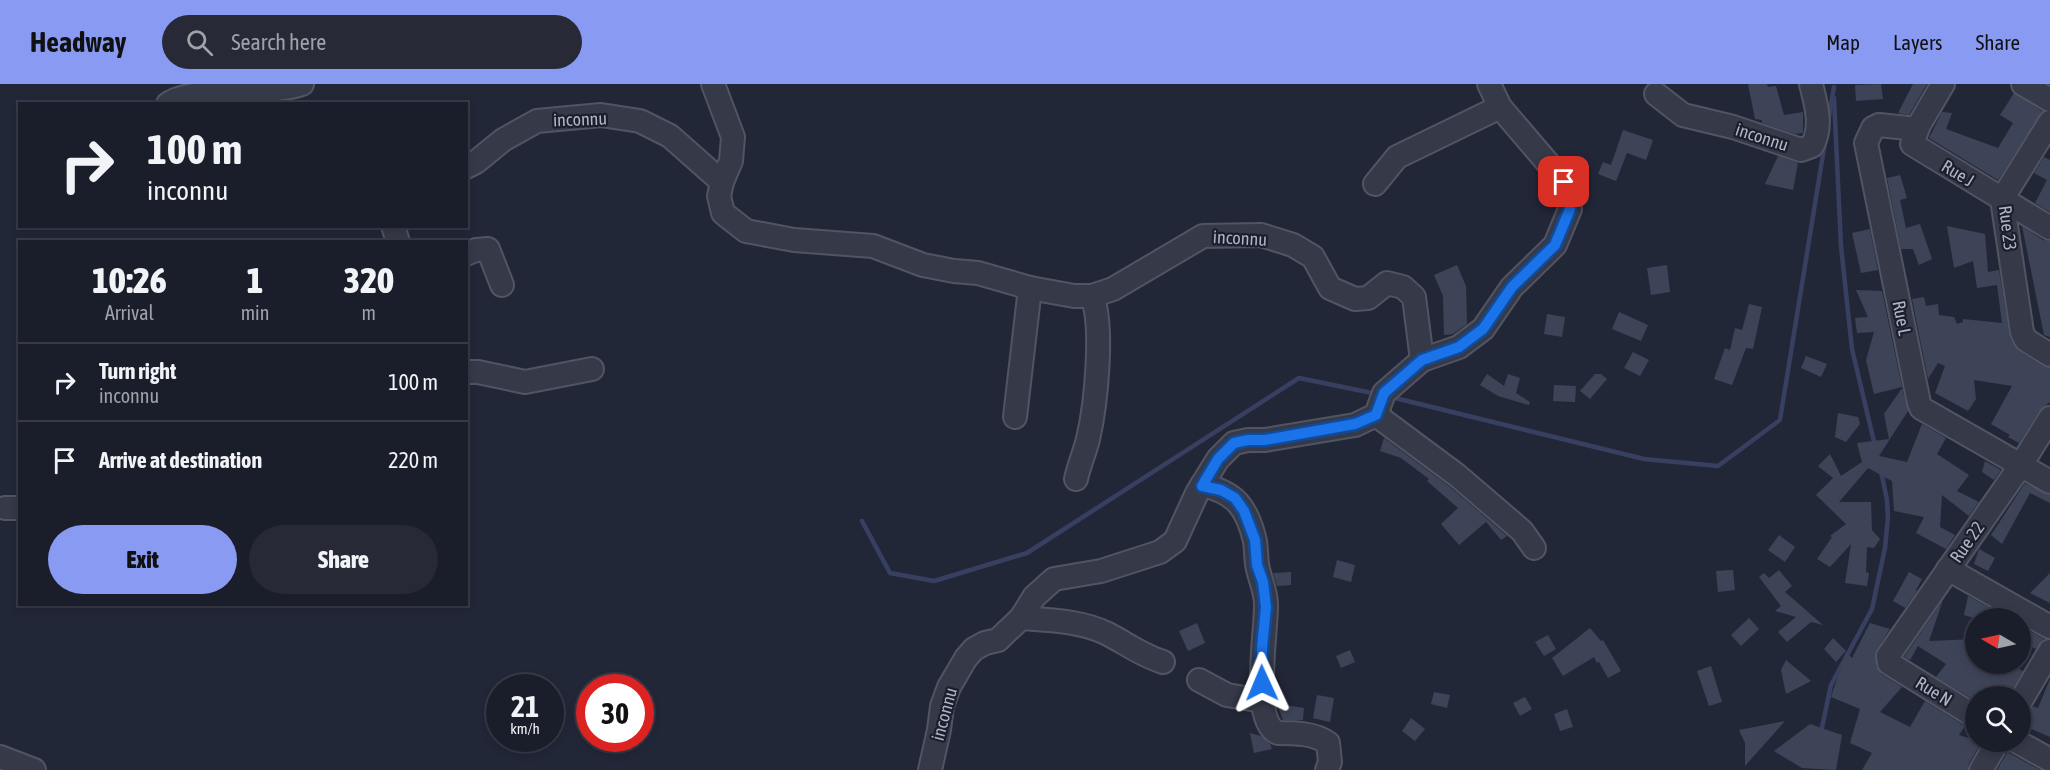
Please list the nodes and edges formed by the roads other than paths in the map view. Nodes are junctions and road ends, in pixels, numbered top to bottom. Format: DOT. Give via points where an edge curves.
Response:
graph roads {
  1 [pos="302,84"];
  2 [pos="713,84"];
  3 [pos="1489,84"];
  4 [pos="1811,84"];
  5 [pos="1943,84"];
  6 [pos="2023,84"];
  7 [pos="1656,94"];
  8 [pos="2050,100"];
  9 [pos="170,102"];
  10 [pos="1500,107"];
  11 [pos="2050,122"];
  12 [pos="1917,129"];
  13 [pos="468,166"];
  14 [pos="722,182"];
  15 [pos="1375,184"];
  16 [pos="2002,199"];
  17 [pos="2050,228"];
  18 [pos="468,253"];
  19 [pos="502,285"];
  20 [pos="1030,288"];
  21 [pos="1092,296"];
  22 [pos="2050,355"];
  23 [pos="1422,360"];
  24 [pos="592,369"];
  25 [pos="468,372"];
  26 [pos="1380,406"];
  27 [pos="1015,417"];
  28 [pos="2050,418"];
  29 [pos="2021,465"];
  30 [pos="1076,479"];
  31 [pos="2050,482"];
  32 [pos="1202,486"];
  33 [pos="1534,548"];
  34 [pos="1948,568"];
  35 [pos="1021,618"];
  36 [pos="2050,627"];
  37 [pos="2050,651"];
  38 [pos="1163,662"];
  39 [pos="1892,665"];
  40 [pos="1199,680"];
  41 [pos="2029,686"];
  42 [pos="1263,701"];
  43 [pos="1965,710"];
  44 [pos="2031,749"];
  45 [pos="1992,752"];
  46 [pos="0,757"];
  47 [pos="2050,760"];
  48 [pos="34,770"];
  49 [pos="930,770"];
  50 [pos="1327,770"];
  51 [pos="1981,770"];
  1 -- 9 [label="street" via="194,95"];
  2 -- 14 [label="street, inconnu" via="733,137 731,161"];
  3 -- 10 [label="street, inconnu"];
  4 -- 7 [label="street, inconnu" via="1818,130 1812,146 1801,150 1683,115"];
  5 -- 12 [label="street"];
  6 -- 8 [label="street"];
  10 -- 15 [label="street" via="1397,157"];
  10 -- 23 [label="street, inconnu" via="1564,182 1570,209 1555,245 1512,287 1483,329 1459,347"];
  11 -- 16 [label="street, Rue 23"];
  12 -- 16 [label="street, Rue J" via="1913,146"];
  12 -- 29 [label="street, Rue L" via="1879,125 1873,128 1866,143 1919,403 1921,408"];
  13 -- 14 [label="street, inconnu" via="537,121 601,115 640,121 670,136"];
  14 -- 20 [label="street, inconnu" via="723,213 746,231 794,240 873,246 923,265 978,273"];
  16 -- 17 [label="street, Rue J"];
  16 -- 22 [label="street, Rue 23" via="2022,332 2030,344"];
  18 -- 19 [label="street" via="488,249"];
  20 -- 21 [label="street, inconnu"];
  20 -- 27 [label="street"];
  21 -- 23 [label="street, inconnu" via="1113,289 1203,236 1261,235 1293,245 1313,257 1330,288 1355,299 1368,298 1387,283 1403,287 1414,297"];
  21 -- 30 [label="street" via="1096,306 1097,370 1088,440"];
  23 -- 26 [label="street, inconnu"];
  24 -- 25 [label="street" via="525,382"];
  26 -- 32 [label="street, inconnu" via="1355,424 1234,443 1218,459"];
  26 -- 33 [label="street" via="1522,531"];
  28 -- 29 [label="street, Rue 22"];
  29 -- 31 [label="street, Rue L"];
  29 -- 34 [label="street, Rue 22"];
  32 -- 35 [label="street, inconnu" via="1175,541 1160,552 1101,571 1054,579 1034,597"];
  32 -- 42 [label="street" via="1235,498 1255,540 1266,607"];
  34 -- 36 [label="street"];
  34 -- 39 [label="street, Rue 22" via="1888,656"];
  35 -- 38 [label="street" via="1059,620 1107,634 1146,657"];
  35 -- 49 [label="street, inconnu" via="998,640 974,649 966,658 942,706"];
  37 -- 41 [label="street"];
  39 -- 43 [label="street, Rue N"];
  40 -- 42 [label="street" via="1227,695"];
  42 -- 50 [label="street" via="1274,731 1311,735 1328,743"];
  44 -- 47 [label="street"];
  45 -- 51 [label="street"];
  46 -- 48 [label="street"];
}
